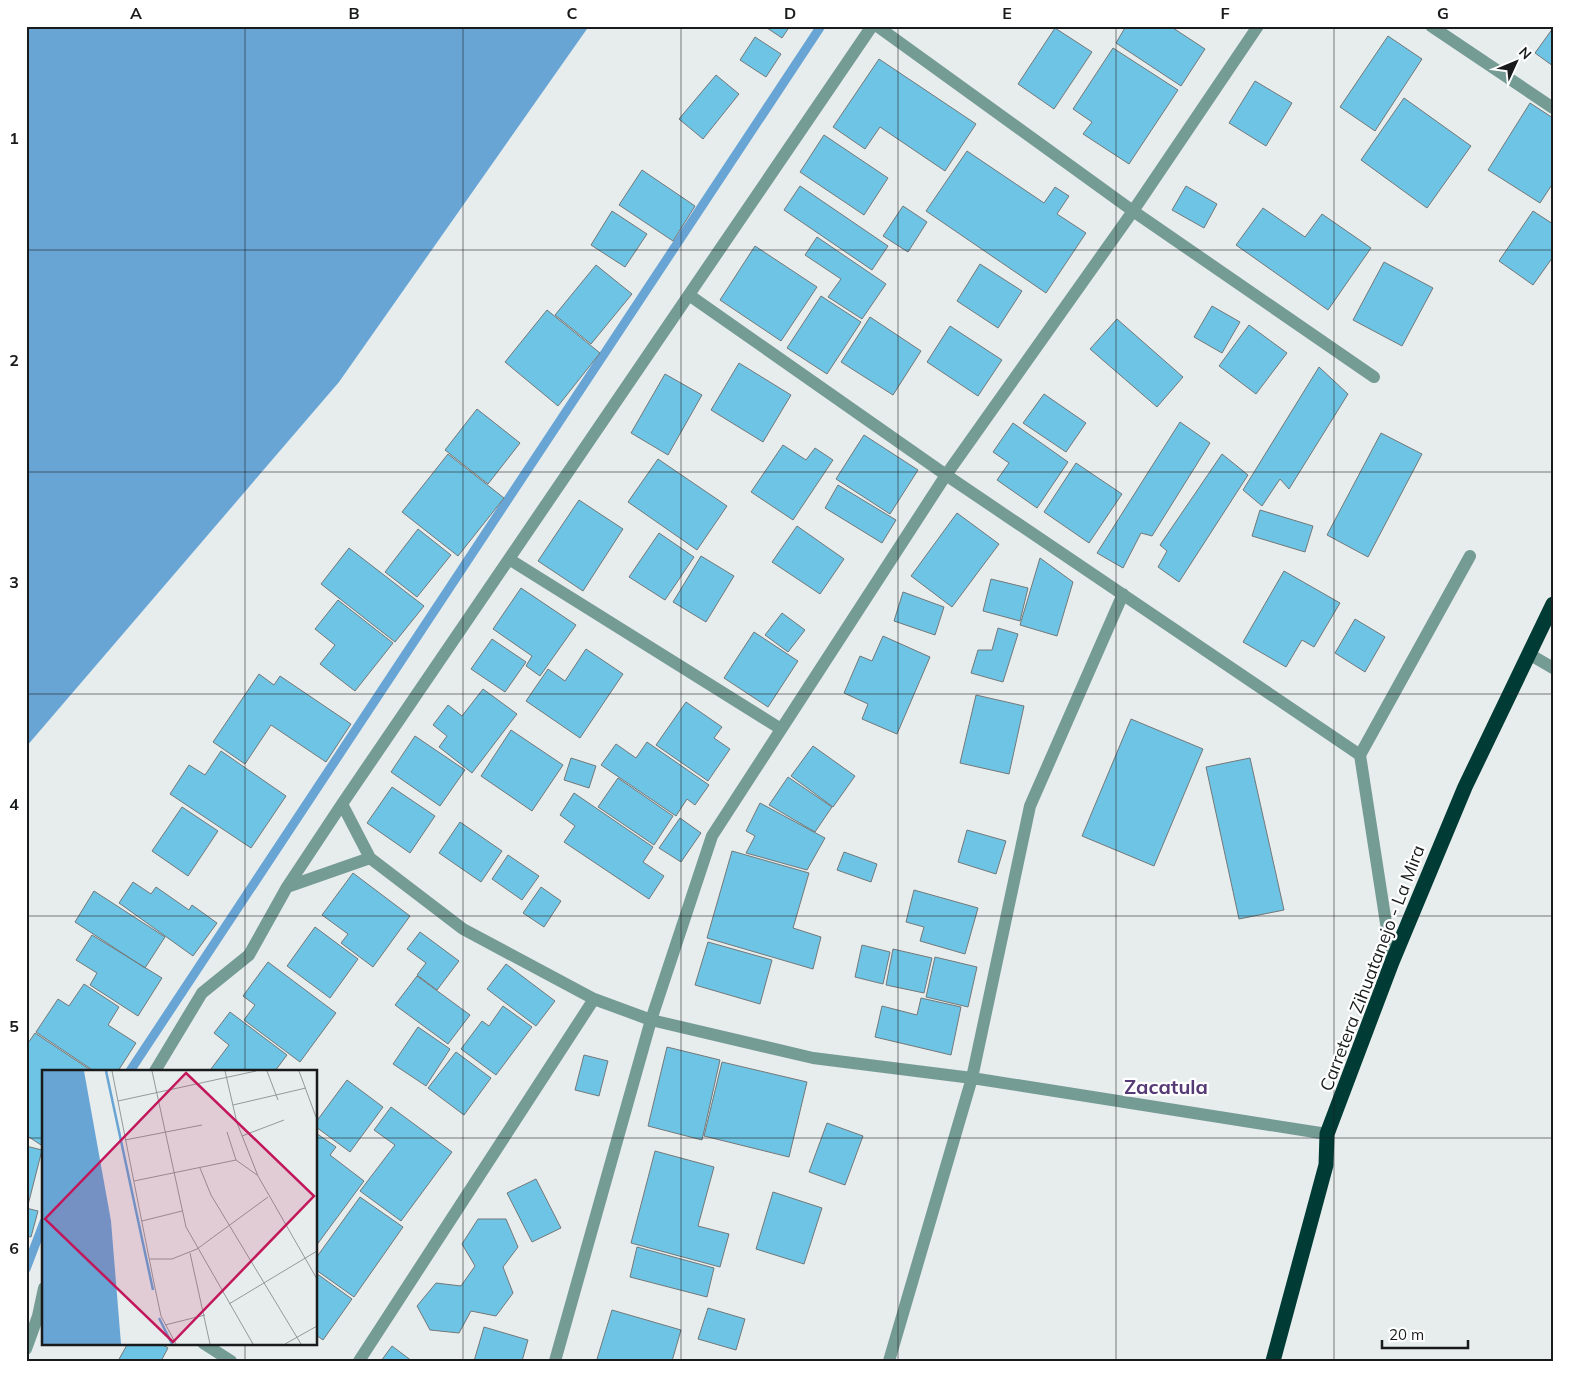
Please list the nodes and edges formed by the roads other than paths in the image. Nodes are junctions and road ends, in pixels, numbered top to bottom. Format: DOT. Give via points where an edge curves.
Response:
graph roads {
  1 [pos="872,26"];
  2 [pos="877,26"];
  3 [pos="1258,26"];
  4 [pos="1431,26"];
  5 [pos="1553,108"];
  6 [pos="1133,211"];
  7 [pos="689,295"];
  8 [pos="1374,377"];
  9 [pos="946,475"];
  10 [pos="1470,556"];
  11 [pos="509,559"];
  12 [pos="1123,594"];
  13 [pos="1553,604"];
  14 [pos="1529,654"];
  15 [pos="1553,668"];
  16 [pos="781,729"];
  17 [pos="1360,755"];
  18 [pos="342,804"];
  19 [pos="370,858"];
  20 [pos="287,887"];
  21 [pos="1392,962"];
  22 [pos="594,999"];
  23 [pos="651,1020"];
  24 [pos="156,1070"];
  25 [pos="972,1078"];
  26 [pos="1327,1134"];
  27 [pos="42,1297"];
  28 [pos="205,1344"];
  29 [pos="26,1349"];
  30 [pos="231,1361"];
  31 [pos="359,1361"];
  32 [pos="555,1361"];
  33 [pos="889,1361"];
  34 [pos="1273,1361"];
  1 -- 7 [label="street"];
  2 -- 6 [label="street"];
  3 -- 6 [label="street"];
  4 -- 5 [label="street"];
  6 -- 8 [label="street"];
  6 -- 9 [label="street"];
  7 -- 9 [label="street"];
  7 -- 11 [label="street"];
  9 -- 12 [label="street"];
  9 -- 16 [label="street"];
  10 -- 17 [label="street"];
  11 -- 16 [label="street"];
  11 -- 18 [label="street"];
  12 -- 17 [label="street"];
  12 -- 25 [label="street" via="1030,806"];
  13 -- 14 [label="highway, Carretera Zihuatanejo - La Mira"];
  14 -- 15 [label="street"];
  14 -- 21 [label="highway, Carretera Zihuatanejo - La Mira" via="1465,787"];
  16 -- 23 [label="street" via="712,836"];
  17 -- 21 [label="street"];
  18 -- 19 [label="street"];
  18 -- 20 [label="street"];
  19 -- 20 [label="street"];
  19 -- 22 [label="street" via="464,929"];
  20 -- 24 [label="street" via="249,955 202,993"];
  21 -- 26 [label="highway, Carretera Zihuatanejo - La Mira"];
  22 -- 23 [label="street"];
  22 -- 31 [label="street"];
  23 -- 25 [label="street" via="813,1058"];
  23 -- 32 [label="street"];
  25 -- 26 [label="street"];
  25 -- 33 [label="street"];
  26 -- 34 [label="highway, Carretera Zihuatanejo - La Mira" via="1326,1165"];
  27 -- 29 [label="street"];
  28 -- 30 [label="street"];
}
